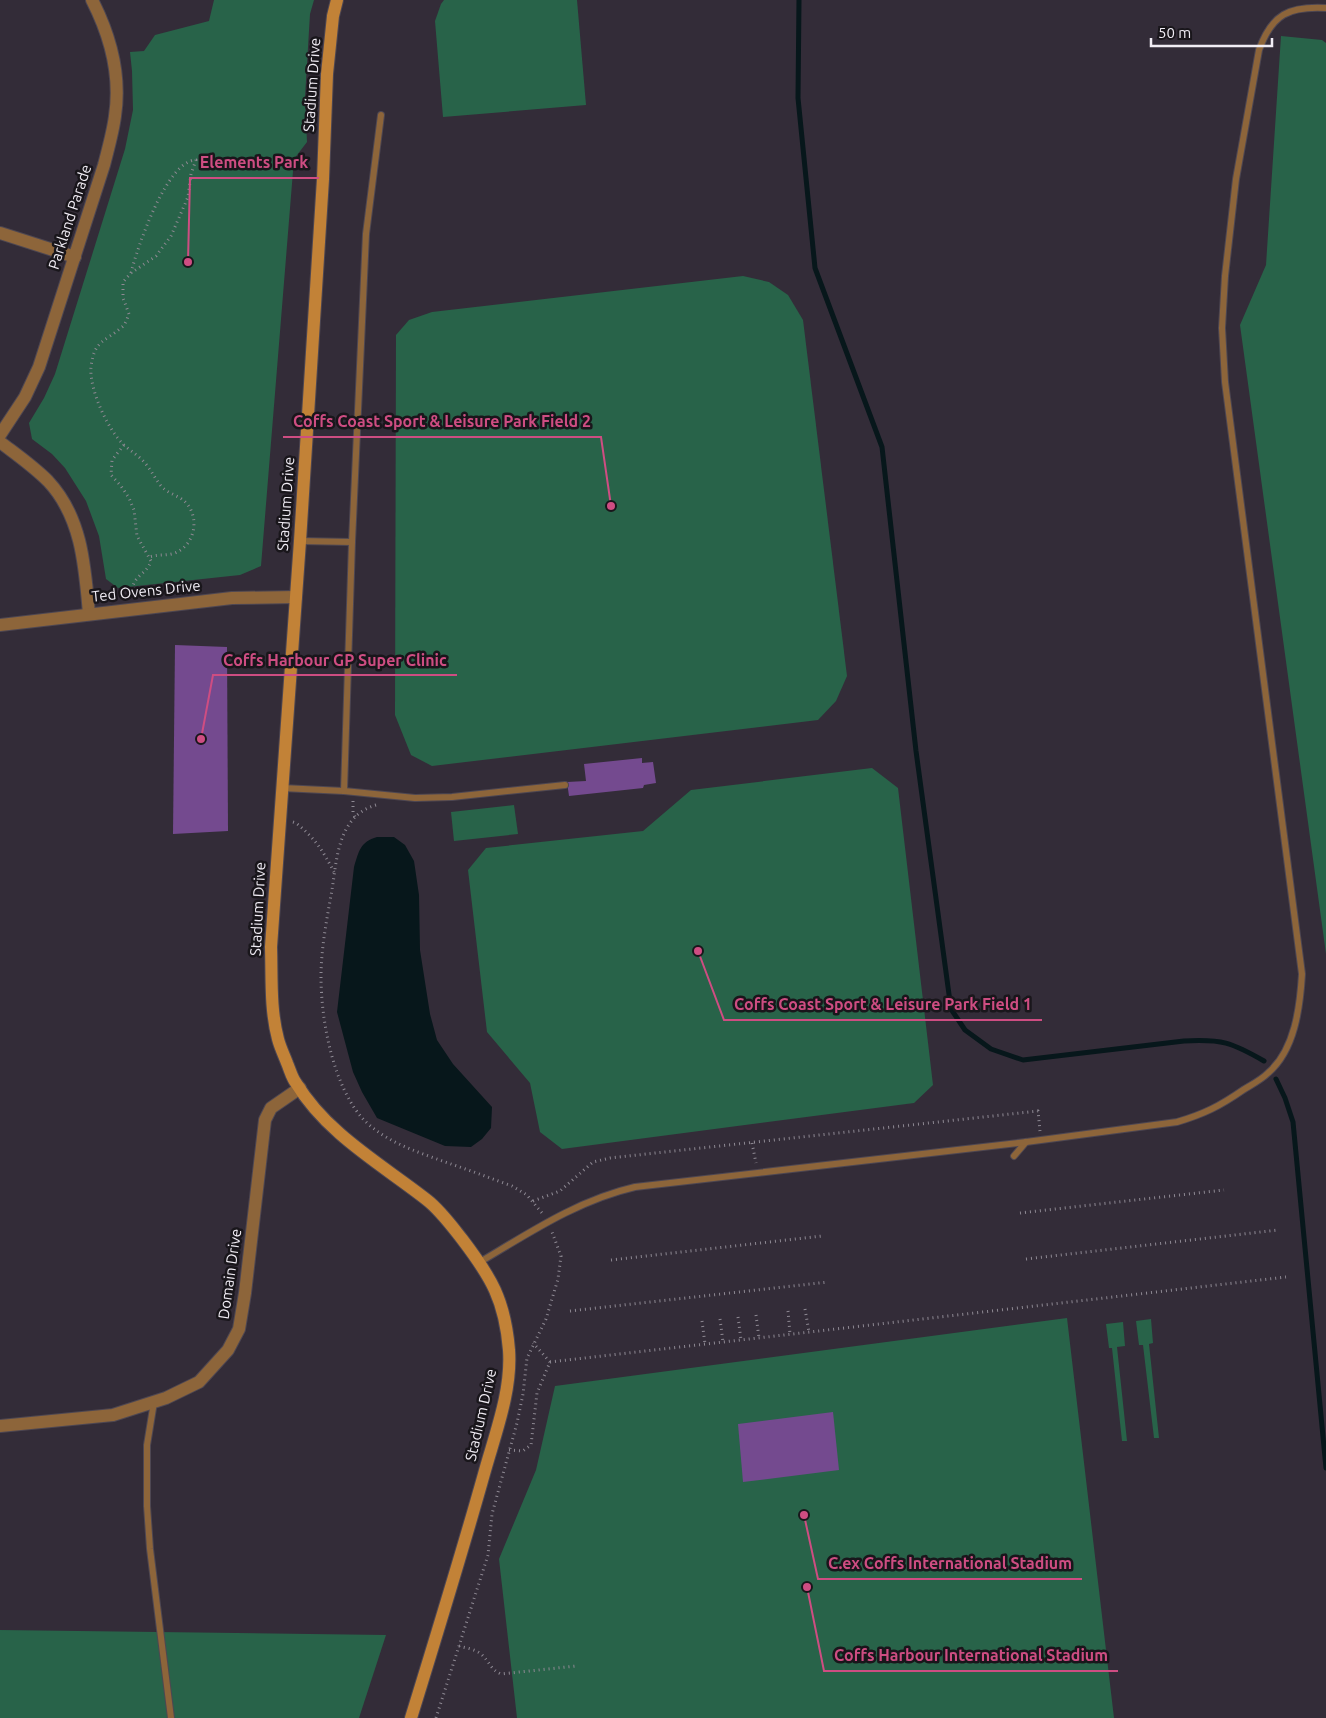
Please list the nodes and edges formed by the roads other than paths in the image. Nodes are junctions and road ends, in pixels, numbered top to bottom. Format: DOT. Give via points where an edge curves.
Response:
graph roads {
  1 [pos="92,0"];
  2 [pos="338,0"];
  3 [pos="1326,8"];
  4 [pos="381,115"];
  5 [pos="0,233"];
  6 [pos="75,256"];
  7 [pos="0,435"];
  8 [pos="0,442"];
  9 [pos="300,540"];
  10 [pos="352,542"];
  11 [pos="296,597"];
  12 [pos="89,614"];
  13 [pos="0,625"];
  14 [pos="565,785"];
  15 [pos="282,788"];
  16 [pos="344,791"];
  17 [pos="300,1088"];
  18 [pos="1026,1142"];
  19 [pos="1014,1156"];
  20 [pos="480,1262"];
  21 [pos="154,1402"];
  22 [pos="0,1426"];
  23 [pos="170,1718"];
  24 [pos="411,1718"];
  1 -- 6 [label="street, Parkland Parade" via="104,26 113,61 116,114 104,165"];
  2 -- 9 [label="main road, Stadium Drive" via="333,16 328,74"];
  3 -- 18 [label="lane" via="1286,12 1264,34 1236,179 1224,276 1222,328 1225,382 1302,974 1297,1018 1290,1041 1269,1073 1219,1107 1177,1122"];
  4 -- 10 [label="lane" via="366,234"];
  5 -- 6 [label="street"];
  6 -- 7 [label="street, Parkland Parade" via="39,367"];
  8 -- 12 [label="street" via="47,480 69,512 80,544"];
  9 -- 10 [label="lane"];
  9 -- 11 [label="main road, Stadium Drive"];
  10 -- 16 [label="lane"];
  11 -- 12 [label="street, Ted Ovens Drive" via="232,598"];
  11 -- 15 [label="main road, Stadium Drive"];
  12 -- 13 [label="street, Ted Ovens Drive"];
  14 -- 16 [label="lane" via="452,797 415,798"];
  15 -- 16 [label="lane"];
  15 -- 17 [label="main road, Stadium Drive" via="271,947 272,1007 278,1040"];
  17 -- 20 [label="main road, Stadium Drive" via="320,1115 353,1145 429,1202"];
  17 -- 21 [label="street, Domain Drive" via="271,1108 266,1120 239,1329 228,1350 200,1382"];
  18 -- 19 [label="lane"];
  18 -- 20 [label="lane" via="611,1192 579,1206"];
  20 -- 24 [label="main road, Stadium Drive" via="500,1300 506,1324 509,1378 470,1525"];
  21 -- 22 [label="street, Domain Drive" via="113,1415"];
  21 -- 23 [label="lane" via="147,1444 147,1506"];
}
